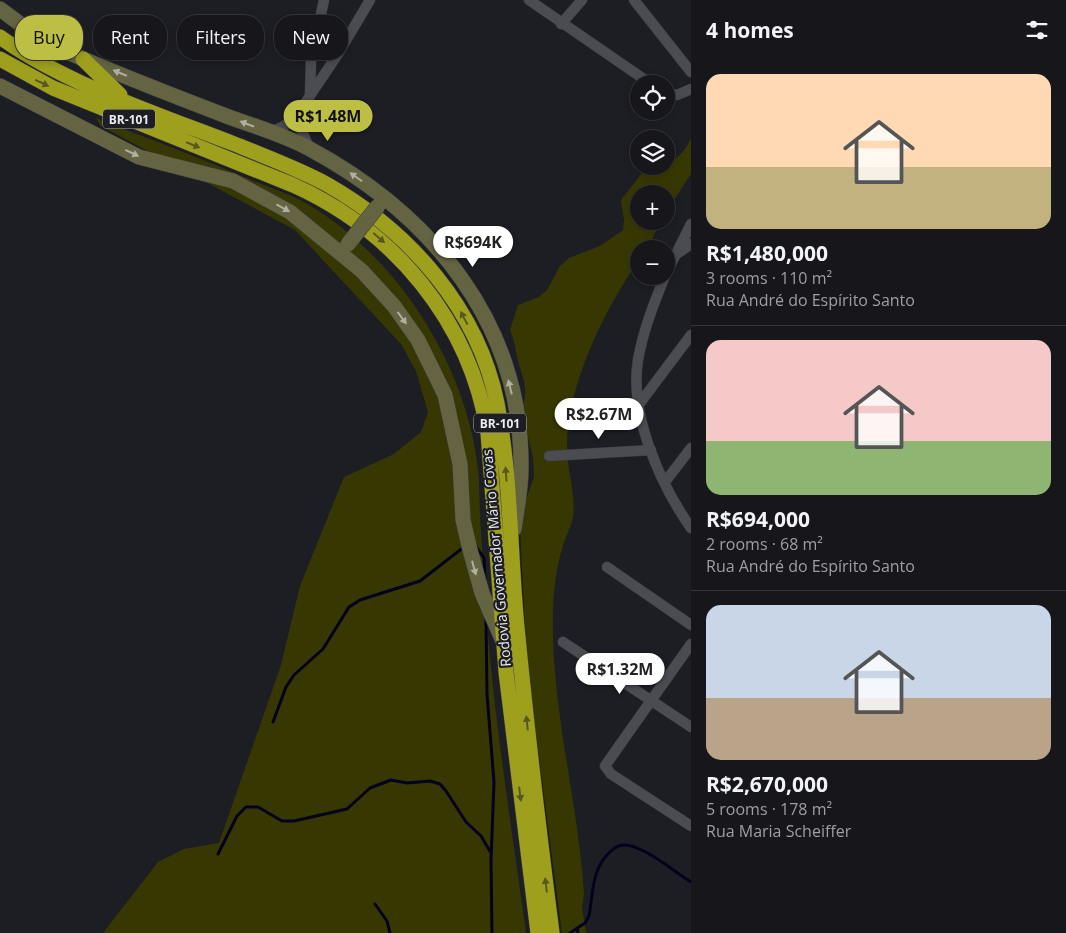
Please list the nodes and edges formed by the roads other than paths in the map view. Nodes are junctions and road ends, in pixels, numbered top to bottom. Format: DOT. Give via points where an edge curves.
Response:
graph roads {
  1 [pos="324,0"];
  2 [pos="370,0"];
  3 [pos="529,0"];
  4 [pos="582,0"];
  5 [pos="634,0"];
  6 [pos="0,9"];
  7 [pos="15,19"];
  8 [pos="562,24"];
  9 [pos="0,37"];
  10 [pos="83,59"];
  11 [pos="0,60"];
  12 [pos="691,72"];
  13 [pos="638,75"];
  14 [pos="0,86"];
  15 [pos="691,89"];
  16 [pos="675,94"];
  17 [pos="310,95"];
  18 [pos="127,101"];
  19 [pos="271,132"];
  20 [pos="309,148"];
  21 [pos="381,202"];
  22 [pos="691,224"];
  23 [pos="691,244"];
  24 [pos="345,248"];
  25 [pos="675,255"];
  26 [pos="662,285"];
  27 [pos="691,335"];
  28 [pos="640,404"];
  29 [pos="691,448"];
  30 [pos="651,450"];
  31 [pos="549,456"];
  32 [pos="665,482"];
  33 [pos="691,528"];
  34 [pos="511,548"];
  35 [pos="607,568"];
  36 [pos="691,626"];
  37 [pos="503,641"];
  38 [pos="562,642"];
  39 [pos="691,644"];
  40 [pos="650,700"];
  41 [pos="691,727"];
  42 [pos="691,826"];
  43 [pos="538,933"];
  44 [pos="552,933"];
  1 -- 17 [label="street" via="311,60"];
  2 -- 17 [label="street"];
  3 -- 8 [label="street"];
  4 -- 8 [label="street"];
  5 -- 12 [label="street"];
  6 -- 7 [label="street"];
  8 -- 13 [label="street"];
  9 -- 18 [label="highway, Rodovia Governador Mário Covas / BR-101" via="50,69"];
  10 -- 18 [label="highway"];
  19 -- 10 [label="street, one-way"];
  11 -- 37 [label="highway, Rodovia Governador Mário Covas / BR-101, one-way" via="53,88 311,193 364,225 408,267 452,328 485,412 492,462"];
  14 -- 24 [label="street, Rodovia Governador Mário Covas, one-way" via="139,157 232,181 290,212"];
  15 -- 16 [label="street"];
  17 -- 19 [label="street" via="291,122"];
  17 -- 20 [label="street" via="302,123"];
  34 -- 18 [label="highway, Rodovia Governador Mário Covas / BR-101, one-way" via="503,445 492,387 464,318 427,265 380,220 327,184"];
  19 -- 20 [label="street"];
  21 -- 20 [label="street, one-way" via="334,161"];
  21 -- 24 [label="street, bridge"];
  34 -- 21 [label="street, one-way" via="520,483 520,451 516,413 501,350 472,292 447,258"];
  22 -- 25 [label="street"];
  23 -- 25 [label="street"];
  24 -- 37 [label="street, Rodovia Governador Mário Covas, one-way" via="418,340 445,395 460,464 470,550 482,593"];
  26 -- 28 [label="street" via="646,325 638,361"];
  27 -- 28 [label="street"];
  28 -- 30 [label="street"];
  29 -- 32 [label="street"];
  30 -- 31 [label="street"];
  30 -- 32 [label="street"];
  32 -- 33 [label="street"];
  44 -- 34 [label="highway, Rodovia Governador Mário Covas / BR-101, one-way" via="526,722"];
  35 -- 36 [label="street"];
  37 -- 43 [label="highway, Rodovia Governador Mário Covas / BR-101, one-way"];
  38 -- 40 [label="street"];
  39 -- 40 [label="street"];
  40 -- 41 [label="street"];
  40 -- 42 [label="street" via="606,762 606,770"];
}
